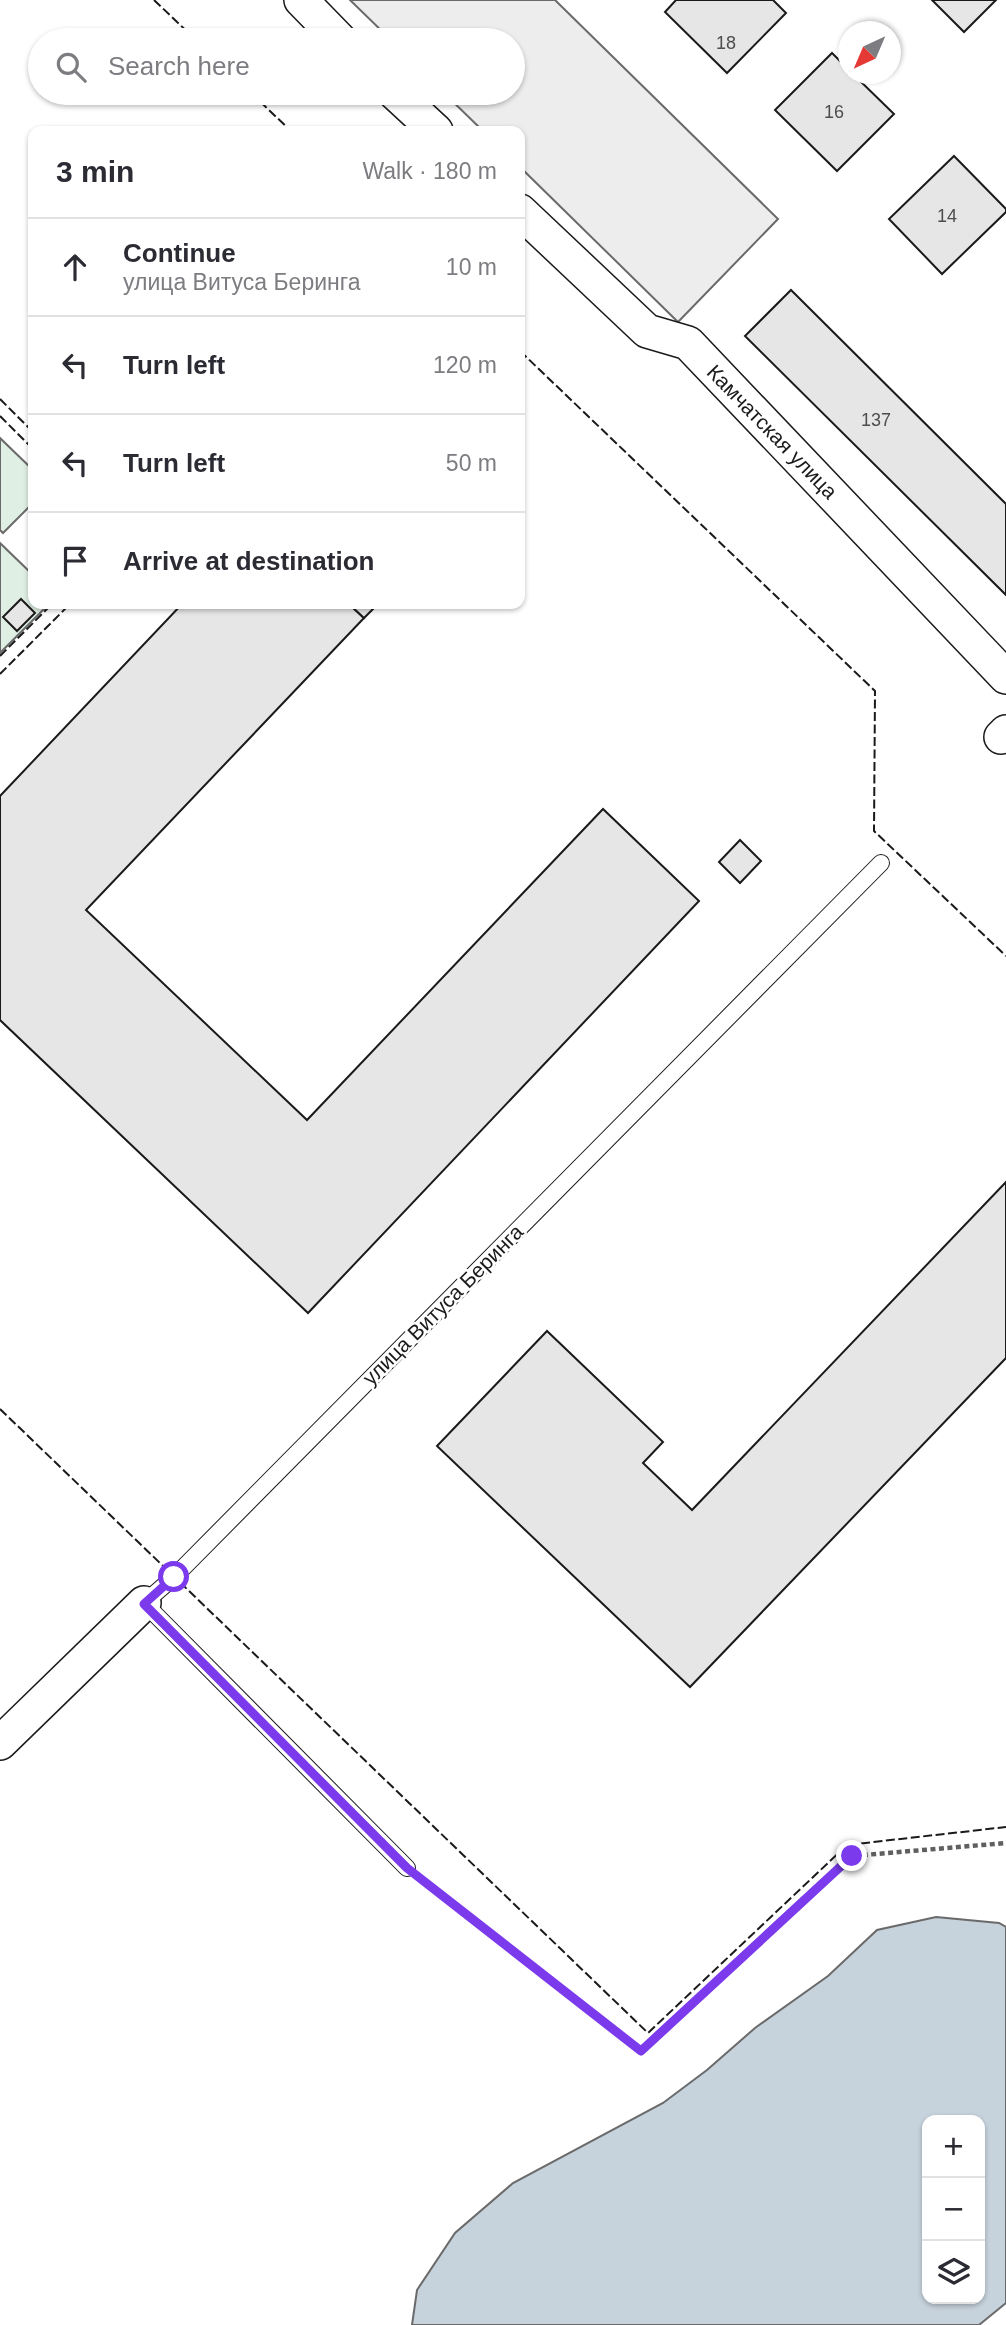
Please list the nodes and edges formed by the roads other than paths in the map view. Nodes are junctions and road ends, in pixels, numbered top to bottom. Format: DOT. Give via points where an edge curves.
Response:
graph roads {
  1 [pos="300,0"];
  2 [pos="328,28"];
  3 [pos="408,105"];
  4 [pos="431,126"];
  5 [pos="525,216"];
  6 [pos="1006,677"];
  7 [pos="881,863"];
  8 [pos="144,1604"];
  9 [pos="0,1743"];
  10 [pos="407,1868"];
  1 -- 2 [label="street"];
  3 -- 4 [label="street"];
  5 -- 6 [label="street, Камчатская улица" via="647,331 688,343"];
  7 -- 8 [label="lane, улица Витуса Беринга"];
  8 -- 9 [label="street, улица Витуса Беринга"];
  8 -- 10 [label="lane"];
}
